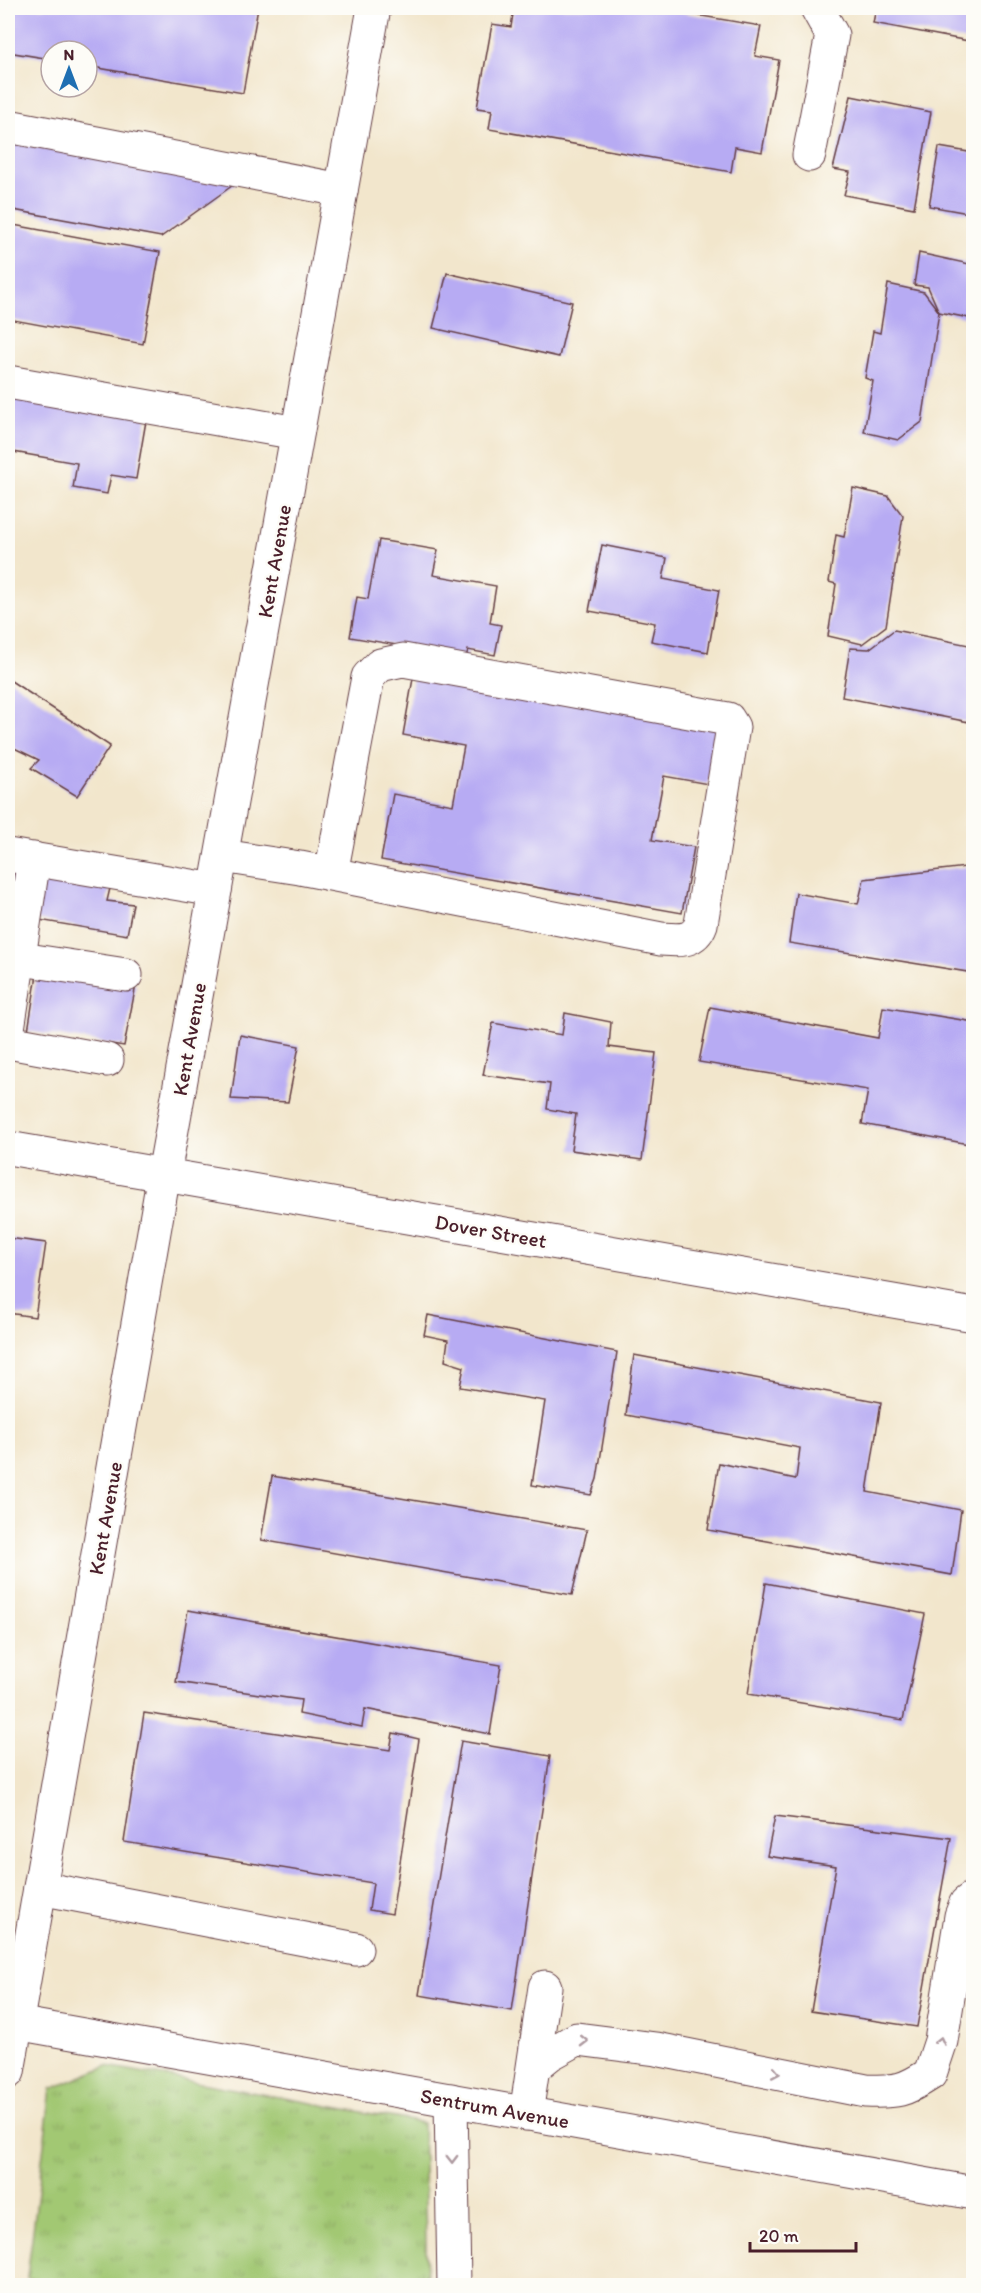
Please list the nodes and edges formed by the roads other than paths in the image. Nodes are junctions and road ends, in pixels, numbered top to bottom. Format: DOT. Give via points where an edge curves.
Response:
graph roads {
  1 [pos="374,8"];
  2 [pos="817,8"];
  3 [pos="8,126"];
  4 [pos="809,155"];
  5 [pos="341,190"];
  6 [pos="8,382"];
  7 [pos="297,433"];
  8 [pos="222,856"];
  9 [pos="21,857"];
  10 [pos="331,874"];
  11 [pos="215,890"];
  12 [pos="13,958"];
  13 [pos="126,975"];
  14 [pos="8,1029"];
  15 [pos="8,1042"];
  16 [pos="107,1060"];
  17 [pos="8,1148"];
  18 [pos="164,1174"];
  19 [pos="974,1315"];
  20 [pos="974,1897"];
  21 [pos="27,1906"];
  22 [pos="356,1949"];
  23 [pos="545,1987"];
  24 [pos="16,2023"];
  25 [pos="534,2067"];
  26 [pos="8,2072"];
  27 [pos="451,2100"];
  28 [pos="526,2114"];
  29 [pos="974,2193"];
  30 [pos="454,2286"];
  1 -- 5 [label="street, Kent Avenue"];
  2 -- 4 [label="street" via="832,35"];
  3 -- 5 [label="street"];
  5 -- 7 [label="street, Kent Avenue"];
  6 -- 7 [label="street"];
  7 -- 8 [label="street, Kent Avenue"];
  8 -- 10 [label="street"];
  8 -- 11 [label="street, Kent Avenue"];
  9 -- 11 [label="street"];
  9 -- 12 [label="street"];
  10 -- 10 [label="street" via="661,939 689,938 701,924 733,727 728,719 403,660 380,665 368,677"];
  11 -- 18 [label="street, Kent Avenue"];
  12 -- 13 [label="street"];
  12 -- 14 [label="street"];
  15 -- 16 [label="street"];
  17 -- 18 [label="street, Dover Street"];
  18 -- 19 [label="street, Dover Street"];
  18 -- 21 [label="street, Kent Avenue"];
  25 -- 20 [label="street, one-way" via="578,2039 656,2049 866,2091 894,2092 910,2087 930,2074 941,2041 962,1916 966,1903"];
  21 -- 22 [label="street"];
  21 -- 24 [label="street, Kent Avenue"];
  23 -- 25 [label="street"];
  24 -- 26 [label="street, Kent Avenue"];
  24 -- 27 [label="street, Sentrum Avenue"];
  25 -- 28 [label="street"];
  27 -- 28 [label="street, Sentrum Avenue"];
  27 -- 30 [label="street, one-way" via="467,2257"];
  28 -- 29 [label="street, Sentrum Avenue"];
}
